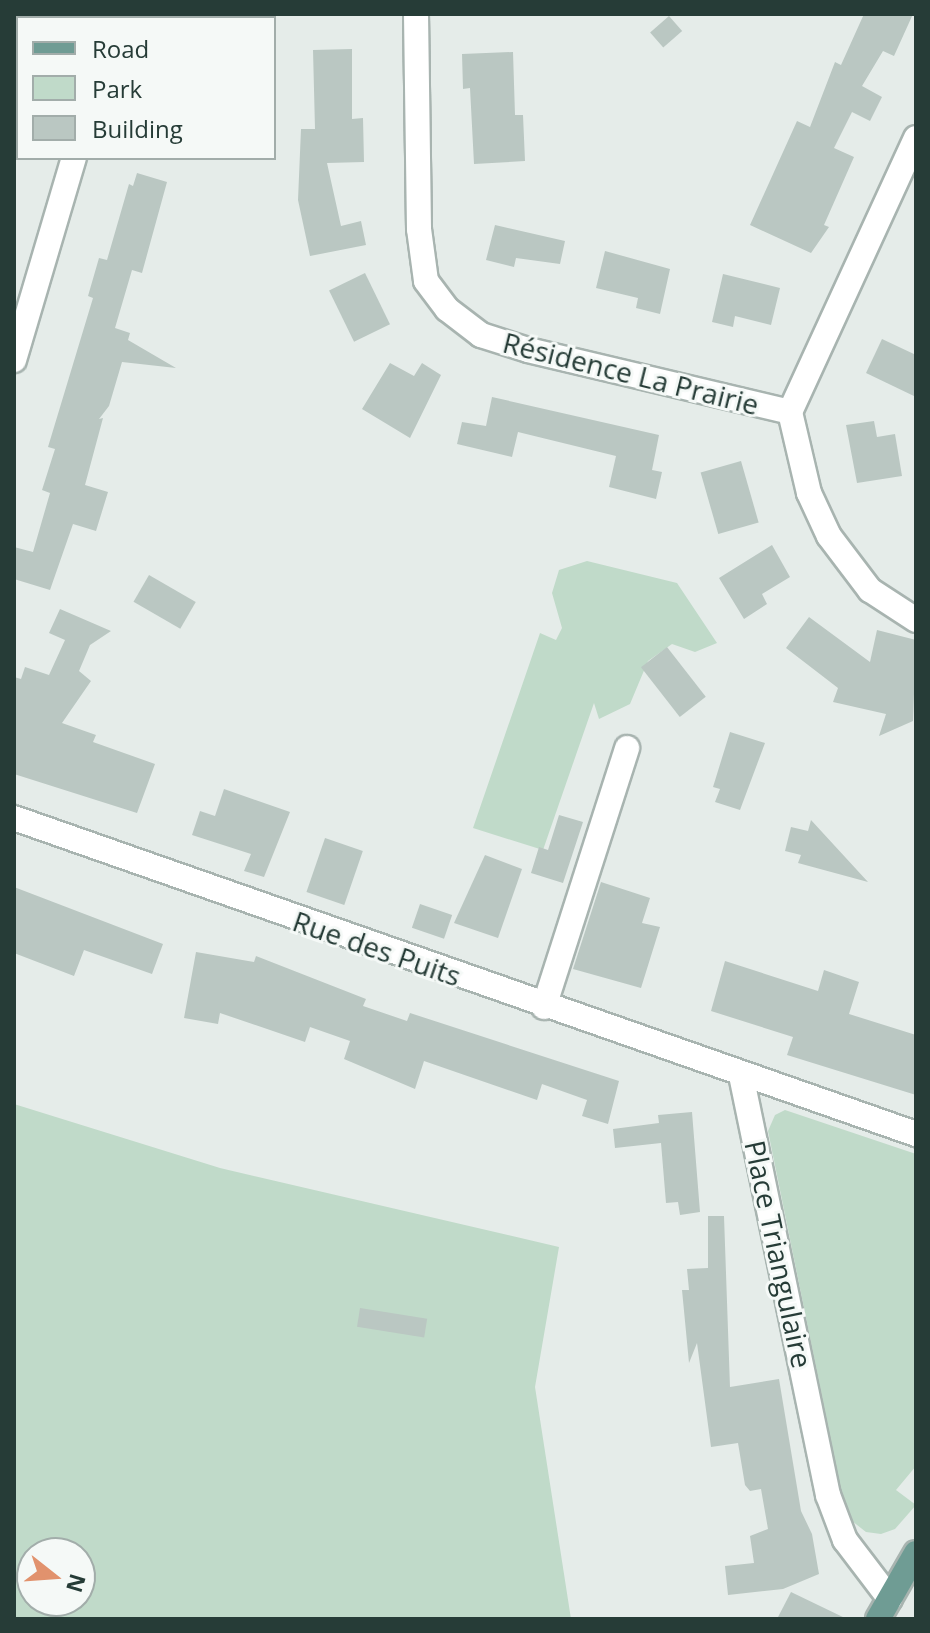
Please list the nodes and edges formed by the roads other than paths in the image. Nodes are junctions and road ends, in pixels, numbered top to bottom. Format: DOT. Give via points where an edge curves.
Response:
graph roads {
  1 [pos="416,14"];
  2 [pos="916,138"];
  3 [pos="73,160"];
  4 [pos="14,360"];
  5 [pos="790,412"];
  6 [pos="916,620"];
  7 [pos="627,748"];
  8 [pos="14,818"];
  9 [pos="544,1007"];
  10 [pos="741,1075"];
  11 [pos="916,1134"];
  12 [pos="916,1553"];
  13 [pos="884,1609"];
  1 -- 5 [label="street, Résidence La Prairie" via="419,229 426,281 447,309 481,335 528,350"];
  2 -- 5 [label="street, Résidence La Prairie"];
  3 -- 4 [label="street"];
  5 -- 6 [label="street, Résidence La Prairie" via="809,493 829,536 870,590"];
  7 -- 9 [label="street"];
  8 -- 9 [label="street, Rue des Puits"];
  9 -- 10 [label="street, Rue des Puits"];
  10 -- 11 [label="street"];
  10 -- 13 [label="street, Place Triangulaire" via="828,1495 845,1540"];
  12 -- 13 [label="main road"];
}
